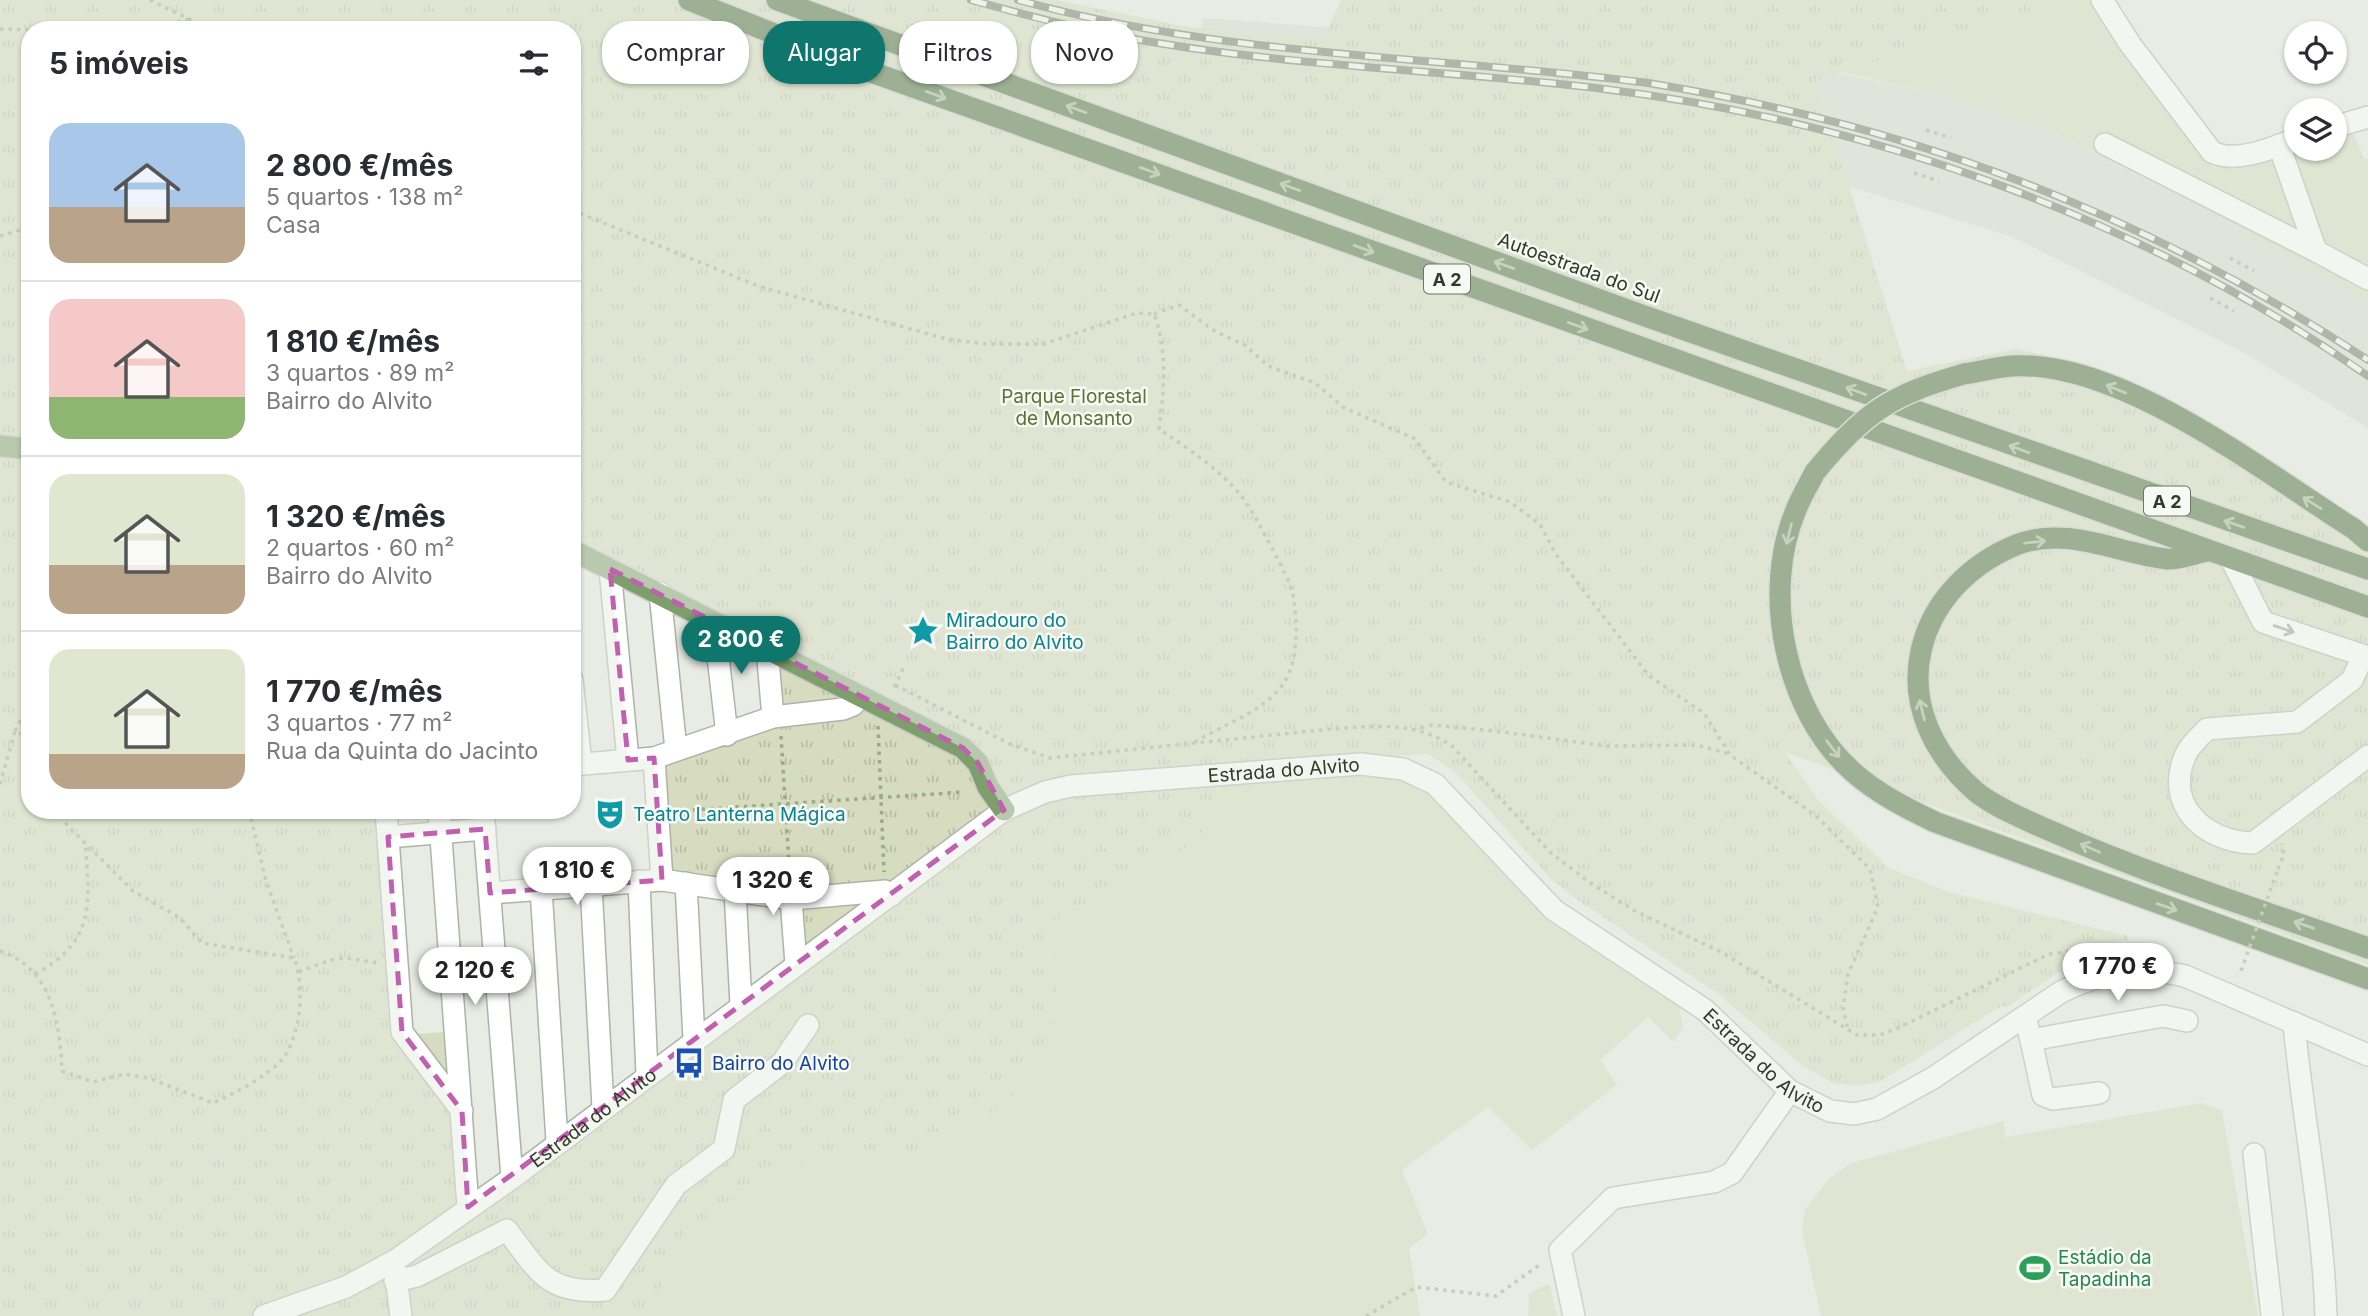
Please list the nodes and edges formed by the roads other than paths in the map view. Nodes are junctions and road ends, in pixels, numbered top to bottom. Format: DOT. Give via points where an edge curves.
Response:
graph roads {
  1 [pos="689,0"];
  2 [pos="777,0"];
  3 [pos="2105,6"];
  4 [pos="2368,117"];
  5 [pos="2347,123"];
  6 [pos="2284,143"];
  7 [pos="2105,144"];
  8 [pos="2293,161"];
  9 [pos="2316,251"];
  10 [pos="2368,279"];
  11 [pos="0,446"];
  12 [pos="21,448"];
  13 [pos="2368,541"];
  14 [pos="2208,551"];
  15 [pos="581,554"];
  16 [pos="2231,559"];
  17 [pos="610,569"];
  18 [pos="2368,569"];
  19 [pos="660,593"];
  20 [pos="2368,607"];
  21 [pos="714,622"];
  22 [pos="767,649"];
  23 [pos="2366,657"];
  24 [pos="860,696"];
  25 [pos="777,723"];
  26 [pos="727,735"];
  27 [pos="677,750"];
  28 [pos="2368,756"];
  29 [pos="654,758"];
  30 [pos="628,760"];
  31 [pos="581,764"];
  32 [pos="1004,810"];
  33 [pos="387,819"];
  34 [pos="439,819"];
  35 [pos="484,820"];
  36 [pos="440,833"];
  37 [pos="388,837"];
  38 [pos="662,880"];
  39 [pos="639,881"];
  40 [pos="686,883"];
  41 [pos="591,885"];
  42 [pos="541,889"];
  43 [pos="735,890"];
  44 [pos="490,893"];
  45 [pos="888,893"];
  46 [pos="791,898"];
  47 [pos="2368,948"];
  48 [pos="796,964"];
  49 [pos="2368,979"];
  50 [pos="741,1005"];
  51 [pos="2025,1017"];
  52 [pos="2187,1021"];
  53 [pos="2294,1023"];
  54 [pos="808,1025"];
  55 [pos="694,1039"];
  56 [pos="2031,1040"];
  57 [pos="2368,1055"];
  58 [pos="648,1075"];
  59 [pos="1790,1091"];
  60 [pos="2099,1093"];
  61 [pos="603,1108"];
  62 [pos="462,1111"];
  63 [pos="557,1141"];
  64 [pos="2254,1154"];
  65 [pos="512,1178"];
  66 [pos="468,1207"];
  67 [pos="395,1271"];
  68 [pos="264,1316"];
  69 [pos="401,1316"];
  70 [pos="1574,1316"];
  71 [pos="2272,1316"];
  72 [pos="2326,1316"];
  1 -- 14 [label="highway, A 2, one-way" via="847,63"];
  18 -- 2 [label="highway, Autoestrada do Sul / A 2, one-way" via="1639,314"];
  3 -- 6 [label="street" via="2212,152 2234,156"];
  4 -- 5 [label="street"];
  7 -- 9 [label="street"];
  8 -- 9 [label="street"];
  9 -- 10 [label="street"];
  11 -- 12 [label="main road"];
  13 -- 49 [label="highway, one-way, bridge" via="2169,412 2063,372 2013,366 1916,388 1875,410 1845,436 1815,472 1795,512 1779,591 1783,637 1811,718 1853,772 1888,798 1935,822"];
  14 -- 16 [label="highway, A 2"];
  47 -- 14 [label="highway, one-way" via="2116,860 1977,793 1944,758 1920,713 1917,670 1926,632 1952,588 1984,559 2020,543 2071,538 2169,559"];
  15 -- 17 [label="main road"];
  16 -- 20 [label="highway, A 2"];
  16 -- 23 [label="street, one-way" via="2263,622"];
  17 -- 19 [label="main road"];
  17 -- 30 [label="street"];
  19 -- 21 [label="main road"];
  19 -- 27 [label="street"];
  21 -- 22 [label="main road"];
  21 -- 26 [label="street"];
  22 -- 24 [label="main road"];
  22 -- 25 [label="street"];
  23 -- 28 [label="street" via="2352,680 2297,722 2207,729 2186,751 2177,778 2186,811 2222,839 2253,843"];
  24 -- 25 [label="street" via="843,709"];
  24 -- 32 [label="main road" via="970,753"];
  25 -- 26 [label="street"];
  26 -- 27 [label="street"];
  27 -- 29 [label="street"];
  29 -- 30 [label="street"];
  29 -- 38 [label="street"];
  30 -- 31 [label="street"];
  32 -- 45 [label="street, Estrada do Alvito"];
  32 -- 59 [label="street, Estrada do Alvito" via="1058,789 1152,779 1361,764 1419,775 1450,798 1554,910 1704,1010"];
  33 -- 37 [label="street"];
  34 -- 36 [label="street"];
  35 -- 36 [label="street"];
  35 -- 44 [label="street"];
  36 -- 37 [label="street"];
  36 -- 62 [label="street"];
  37 -- 62 [label="street" via="402,1032"];
  38 -- 39 [label="street"];
  38 -- 40 [label="street"];
  39 -- 41 [label="street"];
  39 -- 58 [label="street"];
  40 -- 43 [label="street"];
  40 -- 55 [label="street"];
  41 -- 42 [label="street"];
  41 -- 61 [label="street"];
  42 -- 44 [label="street"];
  42 -- 63 [label="street"];
  43 -- 46 [label="street"];
  43 -- 50 [label="street"];
  44 -- 65 [label="street"];
  45 -- 46 [label="street"];
  45 -- 48 [label="street, Estrada do Alvito"];
  46 -- 48 [label="street"];
  48 -- 50 [label="street, Estrada do Alvito"];
  50 -- 55 [label="street, Estrada do Alvito"];
  51 -- 53 [label="street, Estrada do Alvito" via="2082,982 2122,972 2152,971 2185,976"];
  51 -- 56 [label="street"];
  51 -- 59 [label="street, Estrada do Alvito" via="1877,1109 1854,1114 1830,1111"];
  52 -- 56 [label="street" via="2163,1016"];
  53 -- 57 [label="street, Estrada do Alvito"];
  53 -- 72 [label="street" via="2325,1271"];
  54 -- 67 [label="street" via="782,1063 734,1100 724,1149 676,1185 605,1290 578,1292 557,1285 536,1269 507,1230 417,1276"];
  55 -- 58 [label="street, Estrada do Alvito"];
  56 -- 60 [label="street" via="2043,1095 2053,1099"];
  58 -- 61 [label="street, Estrada do Alvito"];
  59 -- 70 [label="street" via="1732,1173 1714,1182 1613,1198 1560,1250"];
  61 -- 63 [label="street, Estrada do Alvito"];
  62 -- 66 [label="street"];
  63 -- 65 [label="street, Estrada do Alvito"];
  64 -- 71 [label="street"];
  65 -- 66 [label="street, Estrada do Alvito"];
  66 -- 67 [label="street, Estrada do Alvito"];
  67 -- 68 [label="street, Estrada do Alvito"];
  67 -- 69 [label="street"];
}
